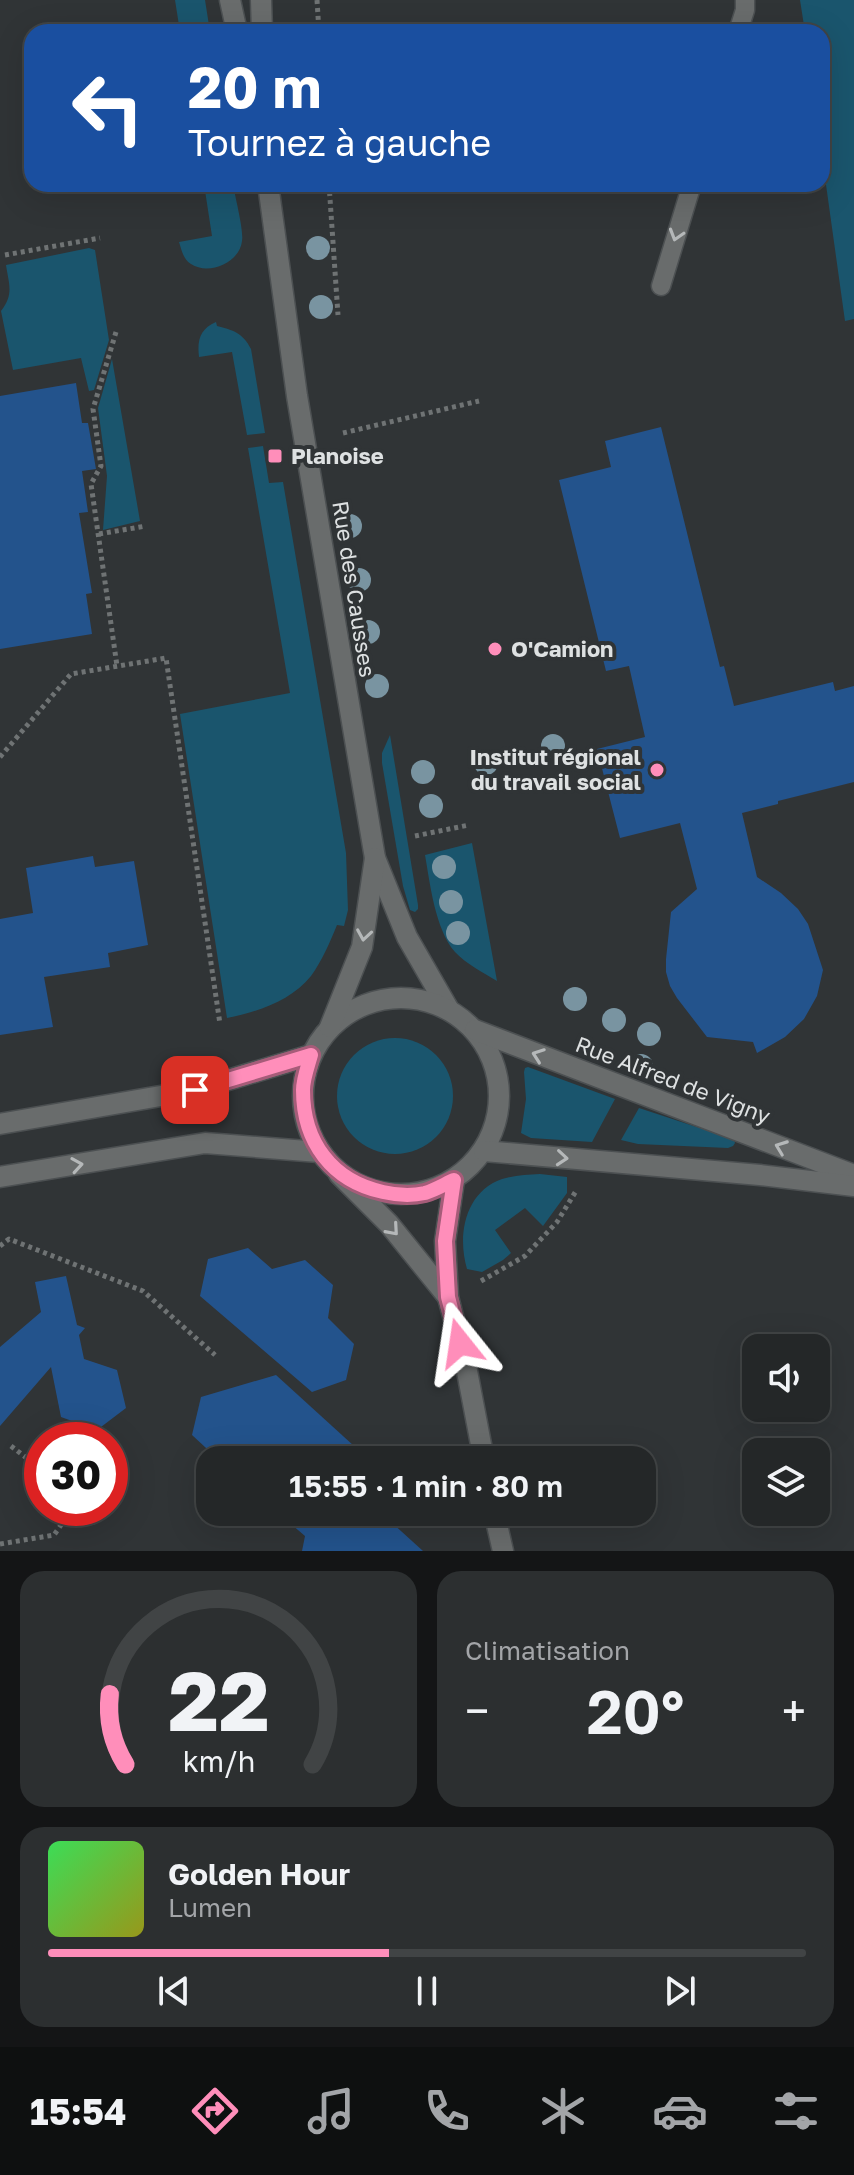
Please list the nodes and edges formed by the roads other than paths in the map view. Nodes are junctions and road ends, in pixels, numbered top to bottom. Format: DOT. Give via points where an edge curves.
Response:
graph roads {
  1 [pos="230,0"];
  2 [pos="261,0"];
  3 [pos="745,0"];
  4 [pos="235,24"];
  5 [pos="262,24"];
  6 [pos="741,24"];
  7 [pos="269,192"];
  8 [pos="690,192"];
  9 [pos="661,286"];
  10 [pos="375,858"];
  11 [pos="449,1010"];
  12 [pos="329,1029"];
  13 [pos="475,1030"];
  14 [pos="311,1055"];
  15 [pos="0,1124"];
  16 [pos="484,1151"];
  17 [pos="319,1152"];
  18 [pos="339,1174"];
  19 [pos="854,1175"];
  20 [pos="0,1177"];
  21 [pos="454,1180"];
  22 [pos="854,1186"];
  23 [pos="448,1297"];
  24 [pos="481,1446"];
  25 [pos="497,1526"];
  26 [pos="503,1551"];
  1 -- 4 [label="street"];
  2 -- 5 [label="street"];
  3 -- 6 [label="lane"];
  7 -- 10 [label="street, Rue des Causses" via="297,396"];
  8 -- 9 [label="lane, one-way"];
  10 -- 11 [label="street, Rue des Causses" via="407,937"];
  10 -- 12 [label="street, Rue des Causses, one-way" via="362,947"];
  11 -- 12 [label="street" via="418,999 386,999 355,1009"];
  11 -- 13 [label="street"];
  12 -- 14 [label="street"];
  13 -- 16 [label="street" via="492,1058 500,1089 497,1121"];
  19 -- 13 [label="street, Rue Alfred de Vigny, one-way"];
  14 -- 15 [label="street" via="195,1090"];
  14 -- 17 [label="street" via="303,1087 306,1121"];
  16 -- 21 [label="street"];
  16 -- 22 [label="street, one-way"];
  17 -- 18 [label="street"];
  20 -- 17 [label="street, one-way" via="205,1143"];
  18 -- 21 [label="street" via="365,1189 395,1195 425,1193"];
  18 -- 23 [label="street, one-way" via="389,1224"];
  21 -- 23 [label="street" via="445,1241"];
  23 -- 24 [label="street"];
  25 -- 26 [label="street"];
}
